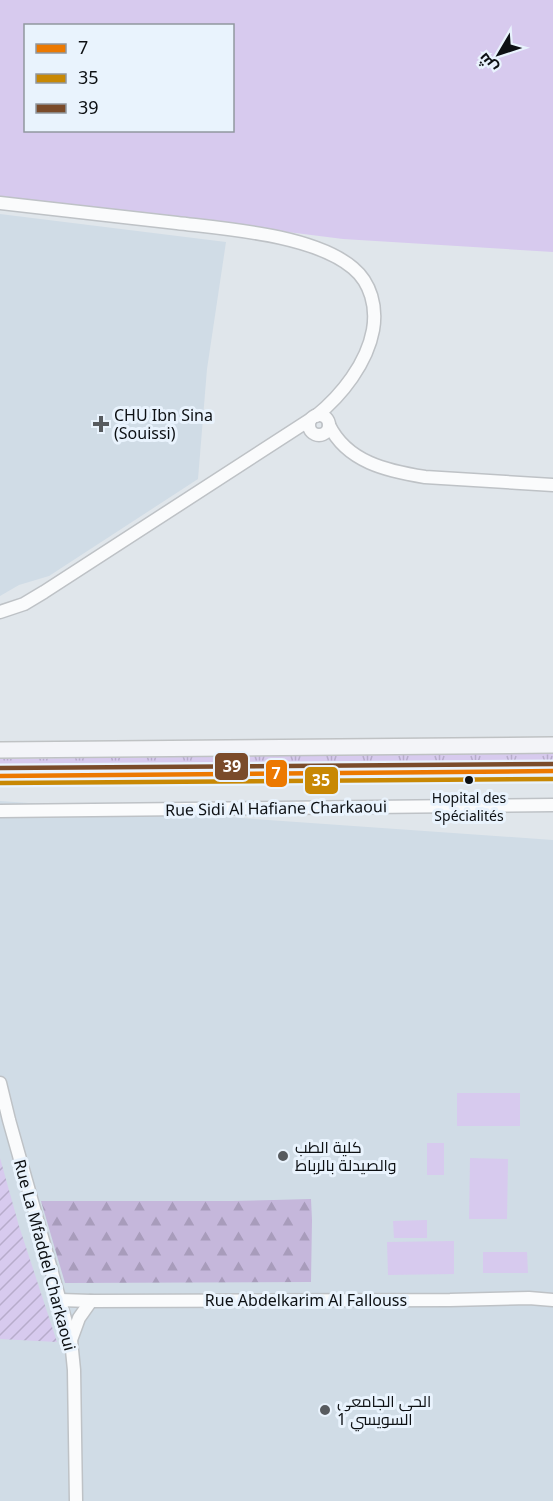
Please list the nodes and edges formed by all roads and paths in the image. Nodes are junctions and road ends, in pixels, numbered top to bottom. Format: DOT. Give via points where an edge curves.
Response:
graph roads {
  1 [pos="0,203"];
  2 [pos="321,425"];
  3 [pos="553,485"];
  4 [pos="0,612"];
  5 [pos="553,744"];
  6 [pos="0,750"];
  7 [pos="553,771"];
  8 [pos="0,776"];
  9 [pos="553,805"];
  10 [pos="0,811"];
  11 [pos="0,1083"];
  12 [pos="60,1300"];
  13 [pos="553,1300"];
  14 [pos="91,1301"];
  15 [pos="71,1340"];
  16 [pos="76,1501"];
  1 -- 2 [label="street" via="270,236 306,244 337,257 354,269 367,286 375,319 360,366 334,399"];
  2 -- 3 [label="street" via="351,453 405,474"];
  2 -- 4 [label="street" via="284,437 44,592"];
  5 -- 6 [label="main road"];
  7 -- 8 [label="main road"];
  9 -- 10 [label="street, Rue Sidi Al Hafiane Charkaoui"];
  11 -- 12 [label="street, Rue La Mfaddel Charkaoui"];
  12 -- 14 [label="street, Rue Abdelkarim Al Fallouss"];
  12 -- 15 [label="street, Rue La Mfaddel Charkaoui"];
  13 -- 14 [label="street, Rue Abdelkarim Al Fallouss"];
  14 -- 15 [label="street" via="79,1317"];
  15 -- 16 [label="street, Rue La Mfaddel Charkaoui"];
}
